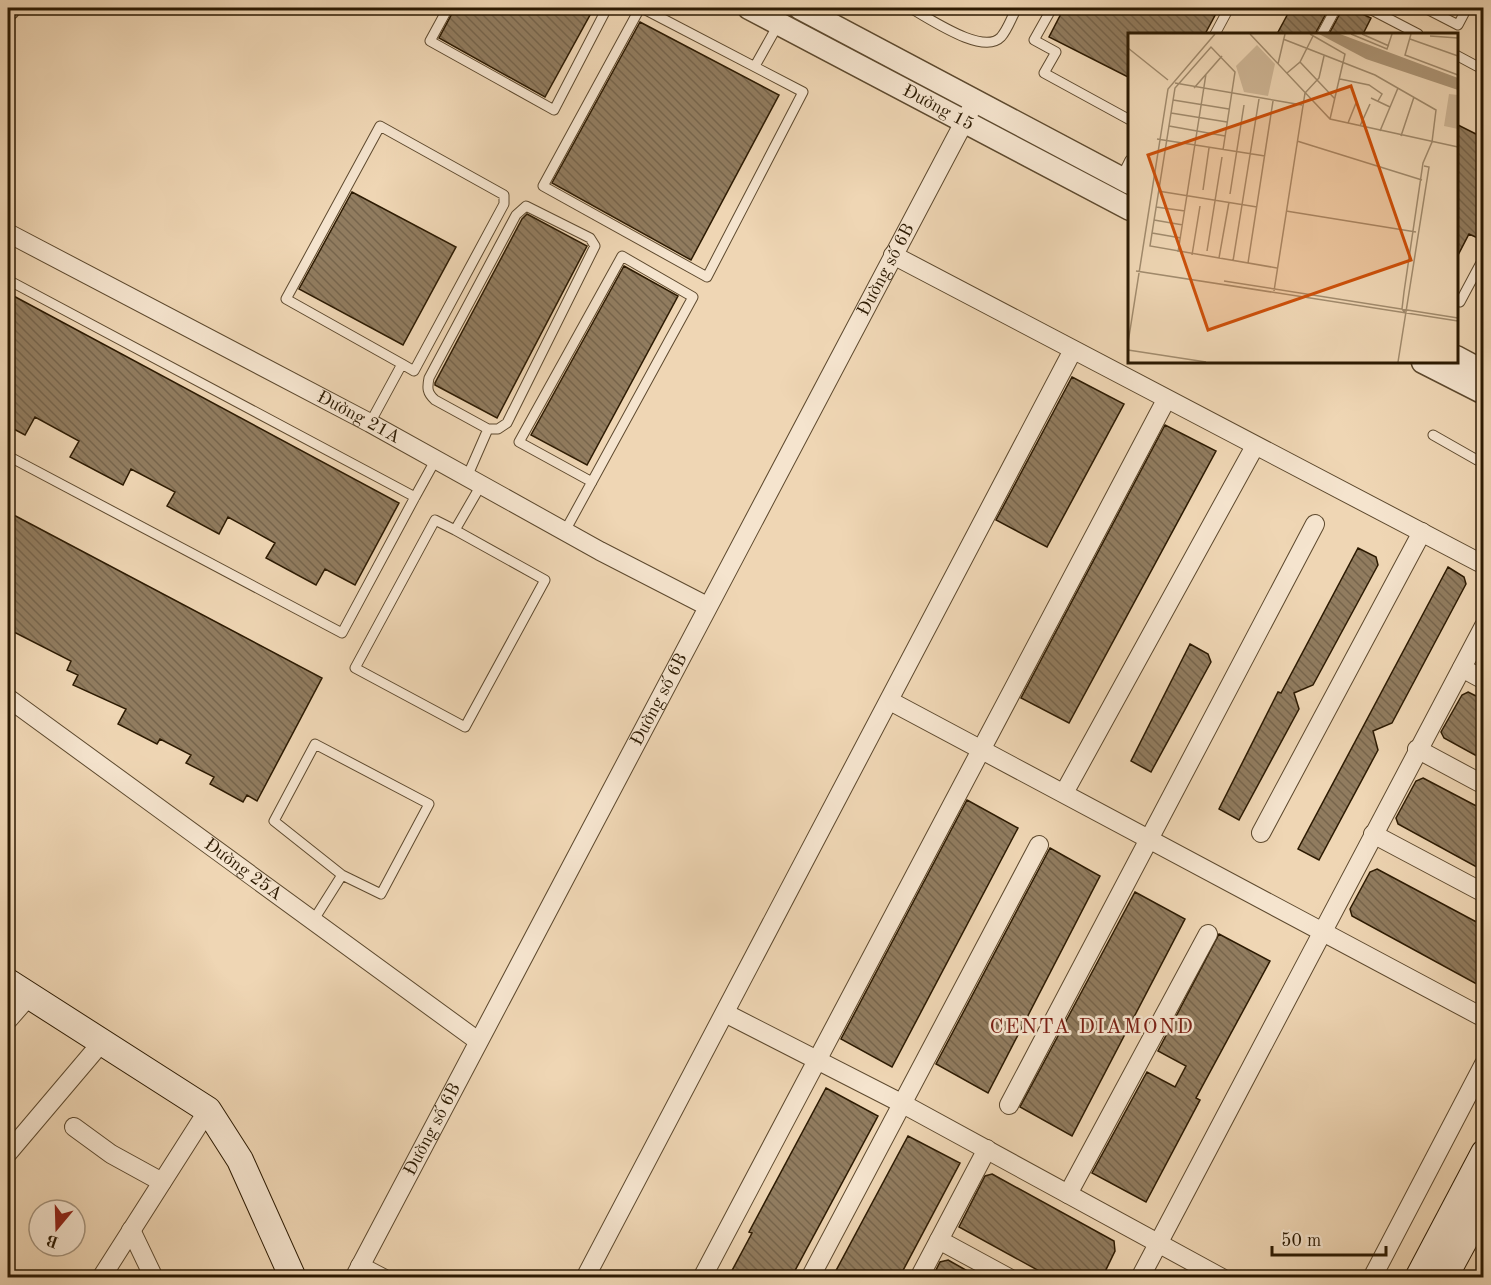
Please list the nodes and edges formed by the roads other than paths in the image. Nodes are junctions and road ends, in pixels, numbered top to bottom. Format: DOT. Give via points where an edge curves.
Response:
graph roads {
  1 [pos="448,8"];
  2 [pos="608,8"];
  3 [pos="641,8"];
  4 [pos="749,8"];
  5 [pos="800,8"];
  6 [pos="910,8"];
  7 [pos="1017,8"];
  8 [pos="1052,8"];
  9 [pos="1229,8"];
  10 [pos="1336,8"];
  11 [pos="1368,8"];
  12 [pos="1425,8"];
  13 [pos="1467,8"];
  14 [pos="779,23"];
  15 [pos="1216,33"];
  16 [pos="1323,33"];
  17 [pos="1416,33"];
  18 [pos="1458,56"];
  19 [pos="755,66"];
  20 [pos="1484,70"];
  21 [pos="975,100"];
  22 [pos="1128,119"];
  23 [pos="965,121"];
  24 [pos="1126,174"];
  25 [pos="1128,208"];
  26 [pos="8,233"];
  27 [pos="893,255"];
  28 [pos="1484,257"];
  29 [pos="8,280"];
  30 [pos="1458,301"];
  31 [pos="1073,350"];
  32 [pos="1458,358"];
  33 [pos="1425,363"];
  34 [pos="402,364"];
  35 [pos="1484,372"];
  36 [pos="1484,393"];
  37 [pos="1166,400"];
  38 [pos="370,423"];
  39 [pos="488,429"];
  40 [pos="1433,435"];
  41 [pos="1255,446"];
  42 [pos="8,456"];
  43 [pos="435,459"];
  44 [pos="1484,464"];
  45 [pos="474,481"];
  46 [pos="592,482"];
  47 [pos="415,496"];
  48 [pos="1315,524"];
  49 [pos="455,530"];
  50 [pos="565,531"];
  51 [pos="1422,532"];
  52 [pos="1484,565"];
  53 [pos="707,606"];
  54 [pos="1484,626"];
  55 [pos="1462,668"];
  56 [pos="1484,680"];
  57 [pos="8,698"];
  58 [pos="890,701"];
  59 [pos="981,748"];
  60 [pos="1417,749"];
  61 [pos="1484,785"];
  62 [pos="1064,793"];
  63 [pos="1261,833"];
  64 [pos="1373,834"];
  65 [pos="1150,840"];
  66 [pos="1039,844"];
  67 [pos="342,875"];
  68 [pos="1484,893"];
  69 [pos="313,921"];
  70 [pos="1323,932"];
  71 [pos="1208,934"];
  72 [pos="8,982"];
  73 [pos="29,996"];
  74 [pos="724,1013"];
  75 [pos="1484,1018"];
  76 [pos="8,1020"];
  77 [pos="478,1041"];
  78 [pos="102,1042"];
  79 [pos="817,1060"];
  80 [pos="1484,1064"];
  81 [pos="903,1104"];
  82 [pos="1009,1105"];
  83 [pos="208,1110"];
  84 [pos="74,1127"];
  85 [pos="987,1149"];
  86 [pos="1484,1152"];
  87 [pos="8,1153"];
  88 [pos="162,1182"];
  89 [pos="1068,1194"];
  90 [pos="1484,1204"];
  91 [pos="131,1230"];
  92 [pos="939,1240"];
  93 [pos="1158,1243"];
  94 [pos="357,1272"];
  95 [pos="101,1278"];
  96 [pos="154,1278"];
  97 [pos="293,1278"];
  98 [pos="383,1278"];
  99 [pos="585,1278"];
  100 [pos="702,1278"];
  101 [pos="810,1278"];
  102 [pos="919,1278"];
  103 [pos="1009,1278"];
  104 [pos="1140,1278"];
  105 [pos="1222,1278"];
  106 [pos="1372,1278"];
  107 [pos="1418,1278"];
  108 [pos="1444,1278"];
  1 -- 2 [label="lane" via="430,41 554,110"];
  3 -- 19 [label="lane"];
  3 -- 19 [label="lane" via="543,186 707,277 803,92"];
  4 -- 14 [label="street, Đường 15"];
  5 -- 21 [label="street, Đường 15"];
  6 -- 7 [label="lane" via="972,41 987,44 1000,38"];
  8 -- 22 [label="lane" via="1034,40 1056,52 1044,73"];
  9 -- 15 [label="lane"];
  10 -- 16 [label="lane"];
  11 -- 17 [label="lane"];
  12 -- 13 [label="lane" via="1458,25"];
  14 -- 19 [label="lane"];
  14 -- 23 [label="street, Đường 15"];
  18 -- 20 [label="lane"];
  21 -- 23 [label="street, Đường số 6B"];
  21 -- 24 [label="street, Đường 15"];
  23 -- 25 [label="street, Đường 15"];
  23 -- 27 [label="street, Đường số 6B"];
  26 -- 38 [label="street, Đường 21A"];
  27 -- 31 [label="street"];
  27 -- 53 [label="street, Đường số 6B"];
  28 -- 30 [label="lane"];
  29 -- 47 [label="lane"];
  31 -- 37 [label="street"];
  31 -- 58 [label="street"];
  32 -- 35 [label="street"];
  33 -- 36 [label="street"];
  34 -- 34 [label="lane" via="414,371 504,204 504,195 381,126 286,299"];
  34 -- 38 [label="lane"];
  37 -- 41 [label="street"];
  37 -- 59 [label="street"];
  38 -- 43 [label="street, Đường 21A"];
  39 -- 39 [label="lane" via="498,429 507,423 595,246 590,238 526,206 516,215 427,387 435,400"];
  39 -- 45 [label="lane"];
  40 -- 44 [label="lane"];
  41 -- 51 [label="street"];
  41 -- 62 [label="street"];
  42 -- 47 [label="lane" via="342,633"];
  43 -- 45 [label="street, Đường 21A"];
  43 -- 47 [label="lane"];
  45 -- 49 [label="lane"];
  45 -- 50 [label="street, Đường 21A"];
  46 -- 46 [label="lane" via="693,297 622,256 519,442"];
  46 -- 50 [label="lane"];
  48 -- 65 [label="street"];
  49 -- 49 [label="lane" via="545,580 465,727 355,668 435,520"];
  50 -- 53 [label="street, Đường 21A"];
  51 -- 52 [label="street"];
  51 -- 63 [label="street"];
  53 -- 77 [label="street, Đường số 6B"];
  54 -- 55 [label="street"];
  55 -- 56 [label="street"];
  55 -- 60 [label="street"];
  57 -- 69 [label="street, Đường 25A"];
  58 -- 59 [label="street"];
  58 -- 74 [label="street"];
  59 -- 62 [label="street"];
  59 -- 79 [label="street"];
  60 -- 61 [label="street"];
  60 -- 64 [label="street"];
  62 -- 65 [label="street"];
  64 -- 68 [label="street"];
  64 -- 70 [label="street"];
  65 -- 70 [label="street"];
  65 -- 82 [label="street"];
  66 -- 81 [label="street"];
  67 -- 67 [label="lane" via="381,894 429,804 315,744 273,821"];
  67 -- 69 [label="lane"];
  69 -- 77 [label="street, Đường 25A"];
  70 -- 75 [label="street"];
  70 -- 93 [label="street"];
  71 -- 89 [label="street"];
  72 -- 73 [label="main road"];
  73 -- 76 [label="street"];
  73 -- 78 [label="main road"];
  74 -- 79 [label="street"];
  74 -- 99 [label="street"];
  77 -- 94 [label="street, Đường số 6B"];
  78 -- 83 [label="main road"];
  78 -- 87 [label="street"];
  79 -- 81 [label="street"];
  79 -- 100 [label="street"];
  80 -- 106 [label="street"];
  81 -- 85 [label="street"];
  81 -- 101 [label="street"];
  83 -- 88 [label="street"];
  83 -- 97 [label="main road" via="240,1160"];
  84 -- 88 [label="street" via="111,1154"];
  85 -- 89 [label="street"];
  85 -- 92 [label="street"];
  86 -- 107 [label="main road"];
  88 -- 91 [label="street"];
  89 -- 93 [label="street"];
  90 -- 108 [label="main road"];
  91 -- 95 [label="street"];
  91 -- 96 [label="street"];
  92 -- 102 [label="street"];
  92 -- 103 [label="street"];
  93 -- 104 [label="street"];
  93 -- 105 [label="street"];
  94 -- 98 [label="street"];
}
